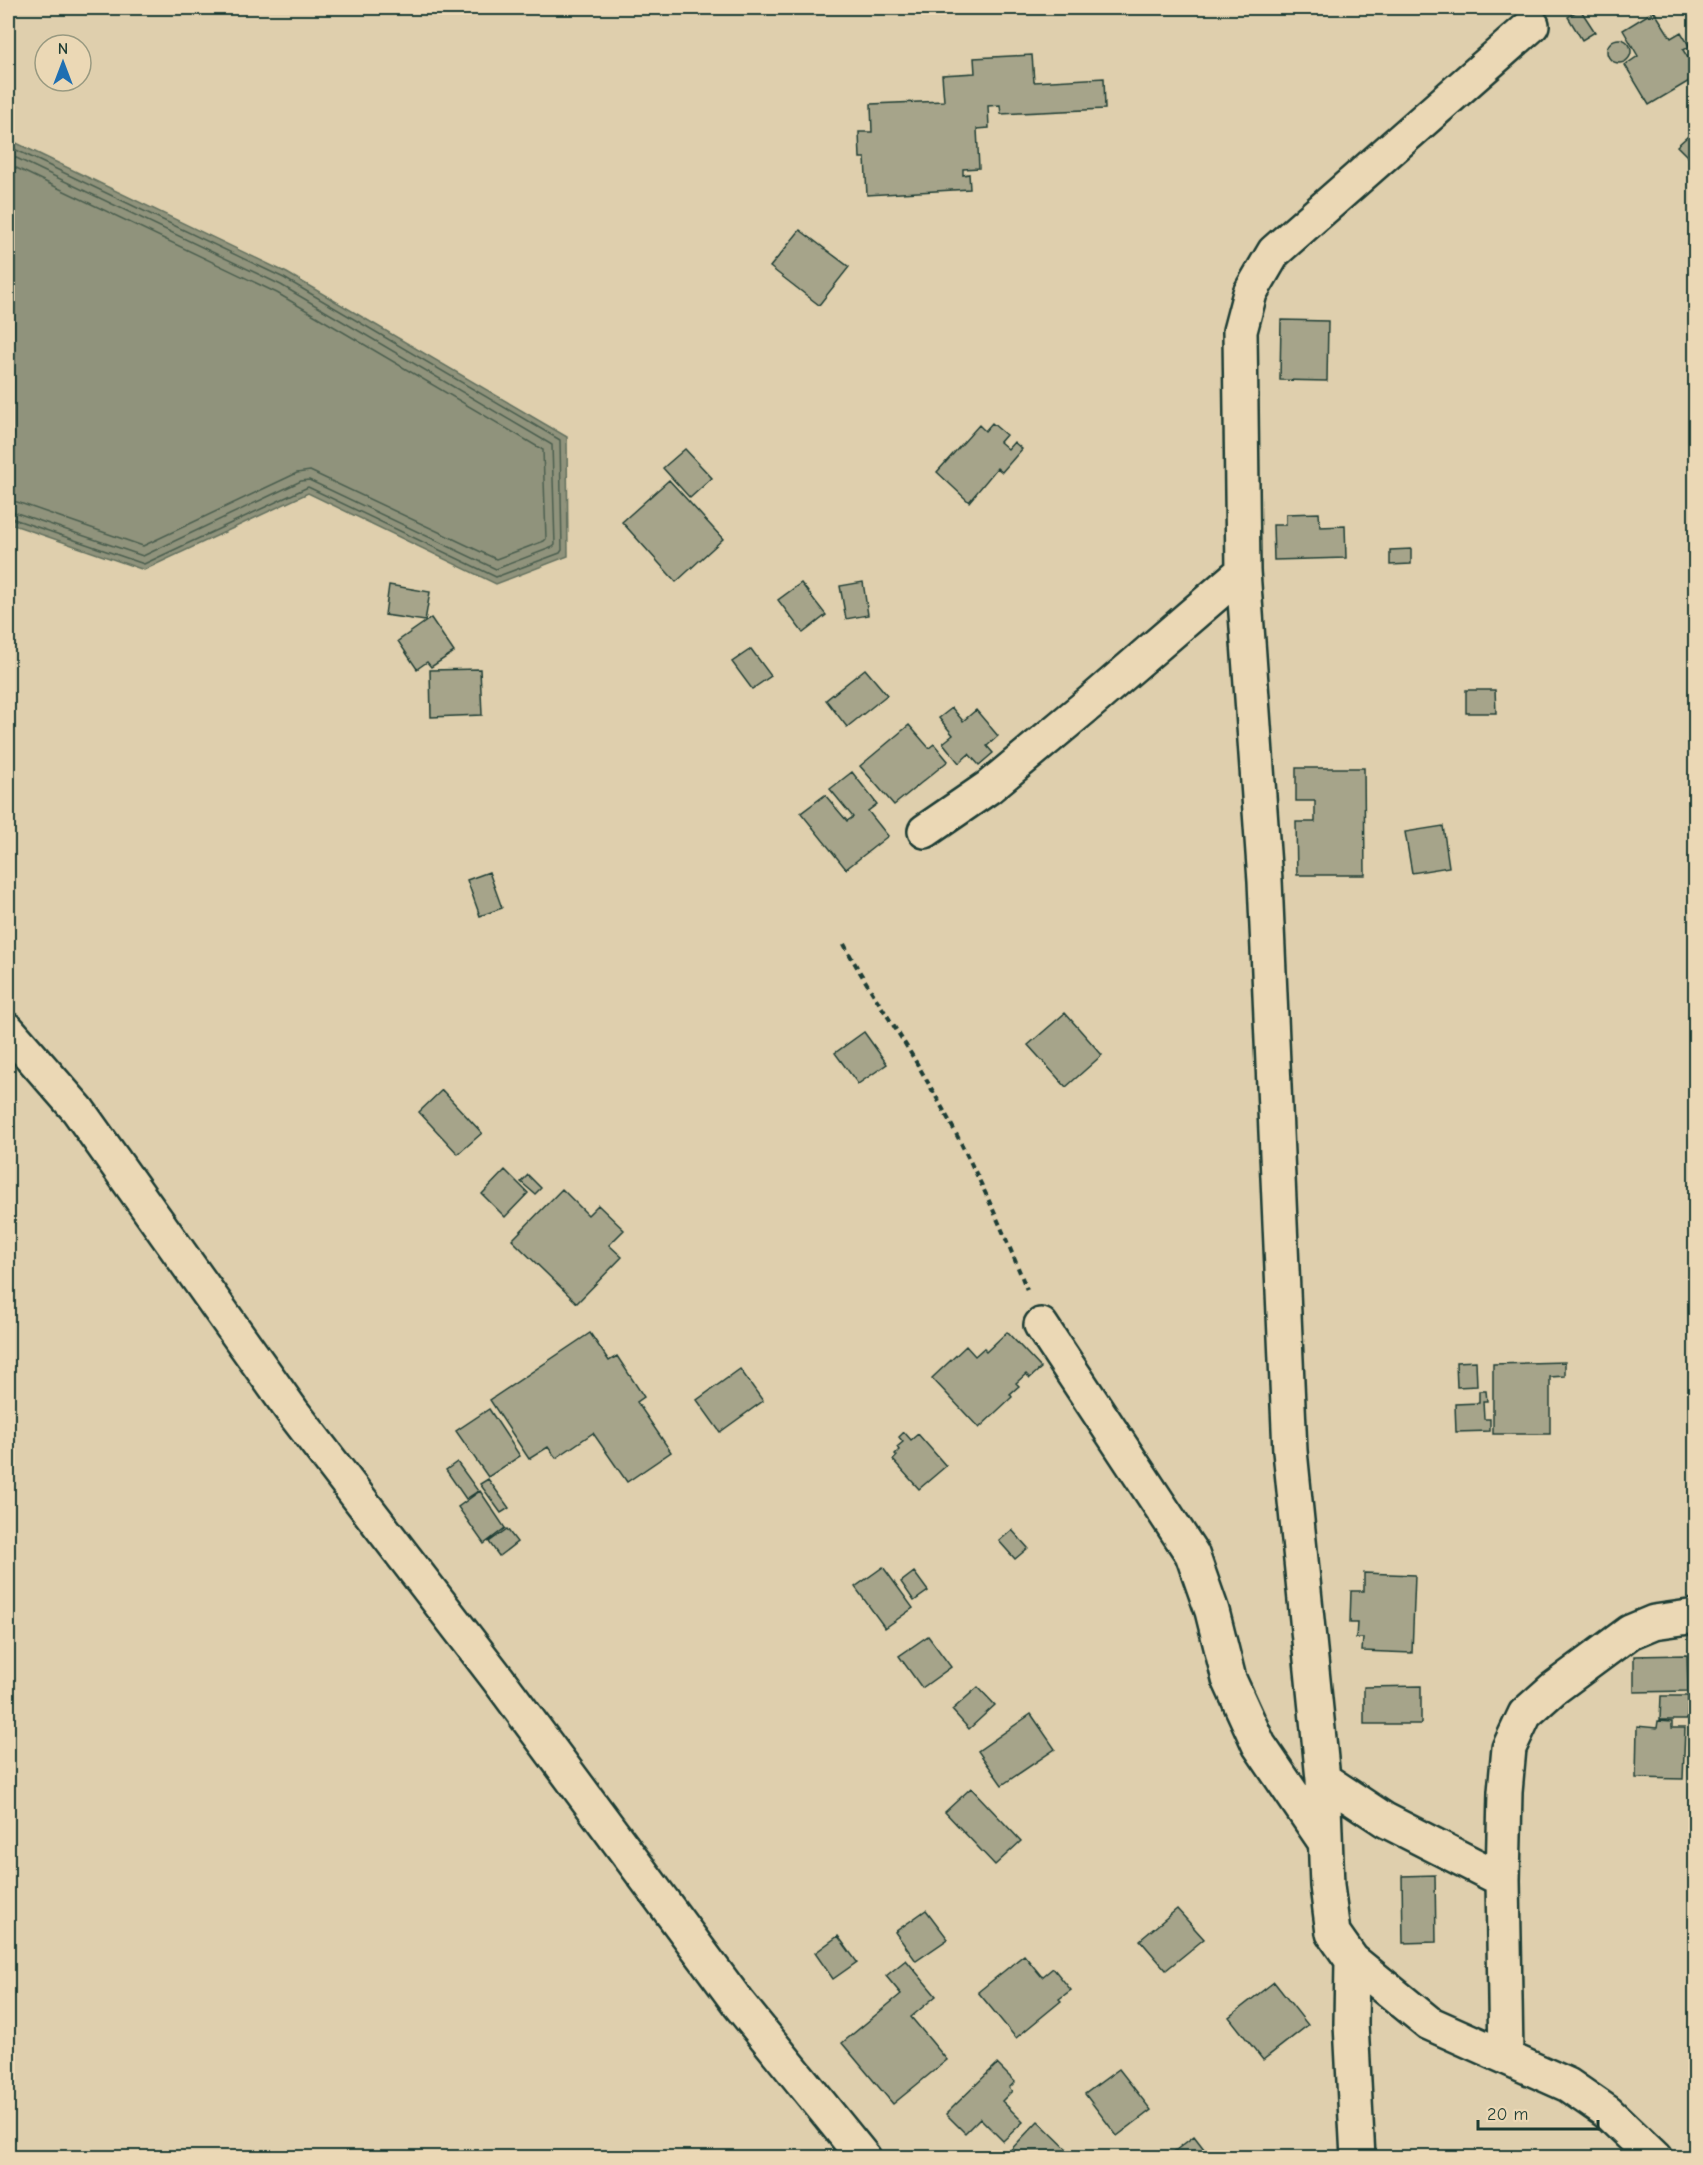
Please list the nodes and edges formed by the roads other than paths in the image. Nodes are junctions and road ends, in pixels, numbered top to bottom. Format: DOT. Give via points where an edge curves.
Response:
graph roads {
  1 [pos="1532,25"];
  2 [pos="1243,571"];
  3 [pos="925,831"];
  4 [pos="8,1030"];
  5 [pos="1041,1325"];
  6 [pos="1695,1616"];
  7 [pos="1323,1779"];
  8 [pos="1325,1842"];
  9 [pos="1503,1880"];
  10 [pos="1352,1960"];
  11 [pos="1506,2057"];
  12 [pos="864,2157"];
  13 [pos="1358,2157"];
  14 [pos="1655,2157"];
  1 -- 2 [label="street" via="1274,252 1250,293 1240,331"];
  2 -- 3 [label="street" via="989,787"];
  2 -- 7 [label="street" via="1265,881 1290,1451"];
  4 -- 12 [label="street" via="78,1110 292,1411 498,1679 739,2004"];
  5 -- 8 [label="street" via="1192,1554 1229,1679 1258,1745"];
  6 -- 9 [label="street" via="1654,1622 1630,1632 1525,1714 1509,1748"];
  7 -- 8 [label="street"];
  7 -- 9 [label="street" via="1385,1820"];
  8 -- 10 [label="street" via="1333,1933"];
  9 -- 11 [label="street"];
  10 -- 11 [label="street" via="1429,2023"];
  10 -- 13 [label="street" via="1350,2016"];
  11 -- 14 [label="street" via="1568,2085 1607,2112"];
}
